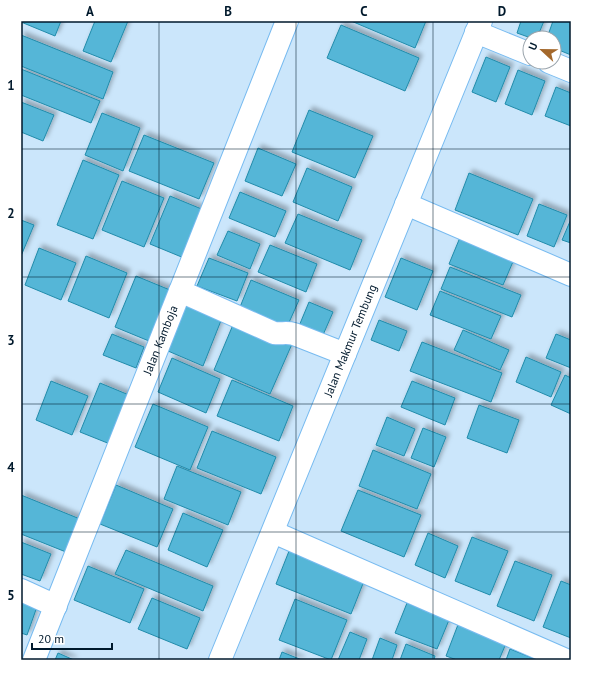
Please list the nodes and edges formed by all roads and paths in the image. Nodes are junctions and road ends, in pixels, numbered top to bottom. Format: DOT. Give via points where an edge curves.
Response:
graph roads {
  1 [pos="287,21"];
  2 [pos="478,27"];
  3 [pos="522,50"];
  4 [pos="406,204"];
  5 [pos="571,275"];
  6 [pos="180,291"];
  7 [pos="345,354"];
  8 [pos="273,532"];
  9 [pos="21,590"];
  10 [pos="56,606"];
  11 [pos="34,660"];
  12 [pos="220,660"];
  13 [pos="566,660"];
  1 -- 6 [label="street, Jalan Kamboja"];
  2 -- 3 [label="street"];
  2 -- 4 [label="street, Jalan Makmur Tembung"];
  4 -- 5 [label="street"];
  4 -- 7 [label="street, Jalan Makmur Tembung"];
  6 -- 7 [label="street" via="274,332 288,332"];
  6 -- 10 [label="street, Jalan Kamboja"];
  7 -- 8 [label="street, Jalan Makmur Tembung"];
  8 -- 12 [label="street, Jalan Makmur Tembung"];
  8 -- 13 [label="street"];
  9 -- 10 [label="street"];
  10 -- 11 [label="street, Jalan Kamboja"];
}
